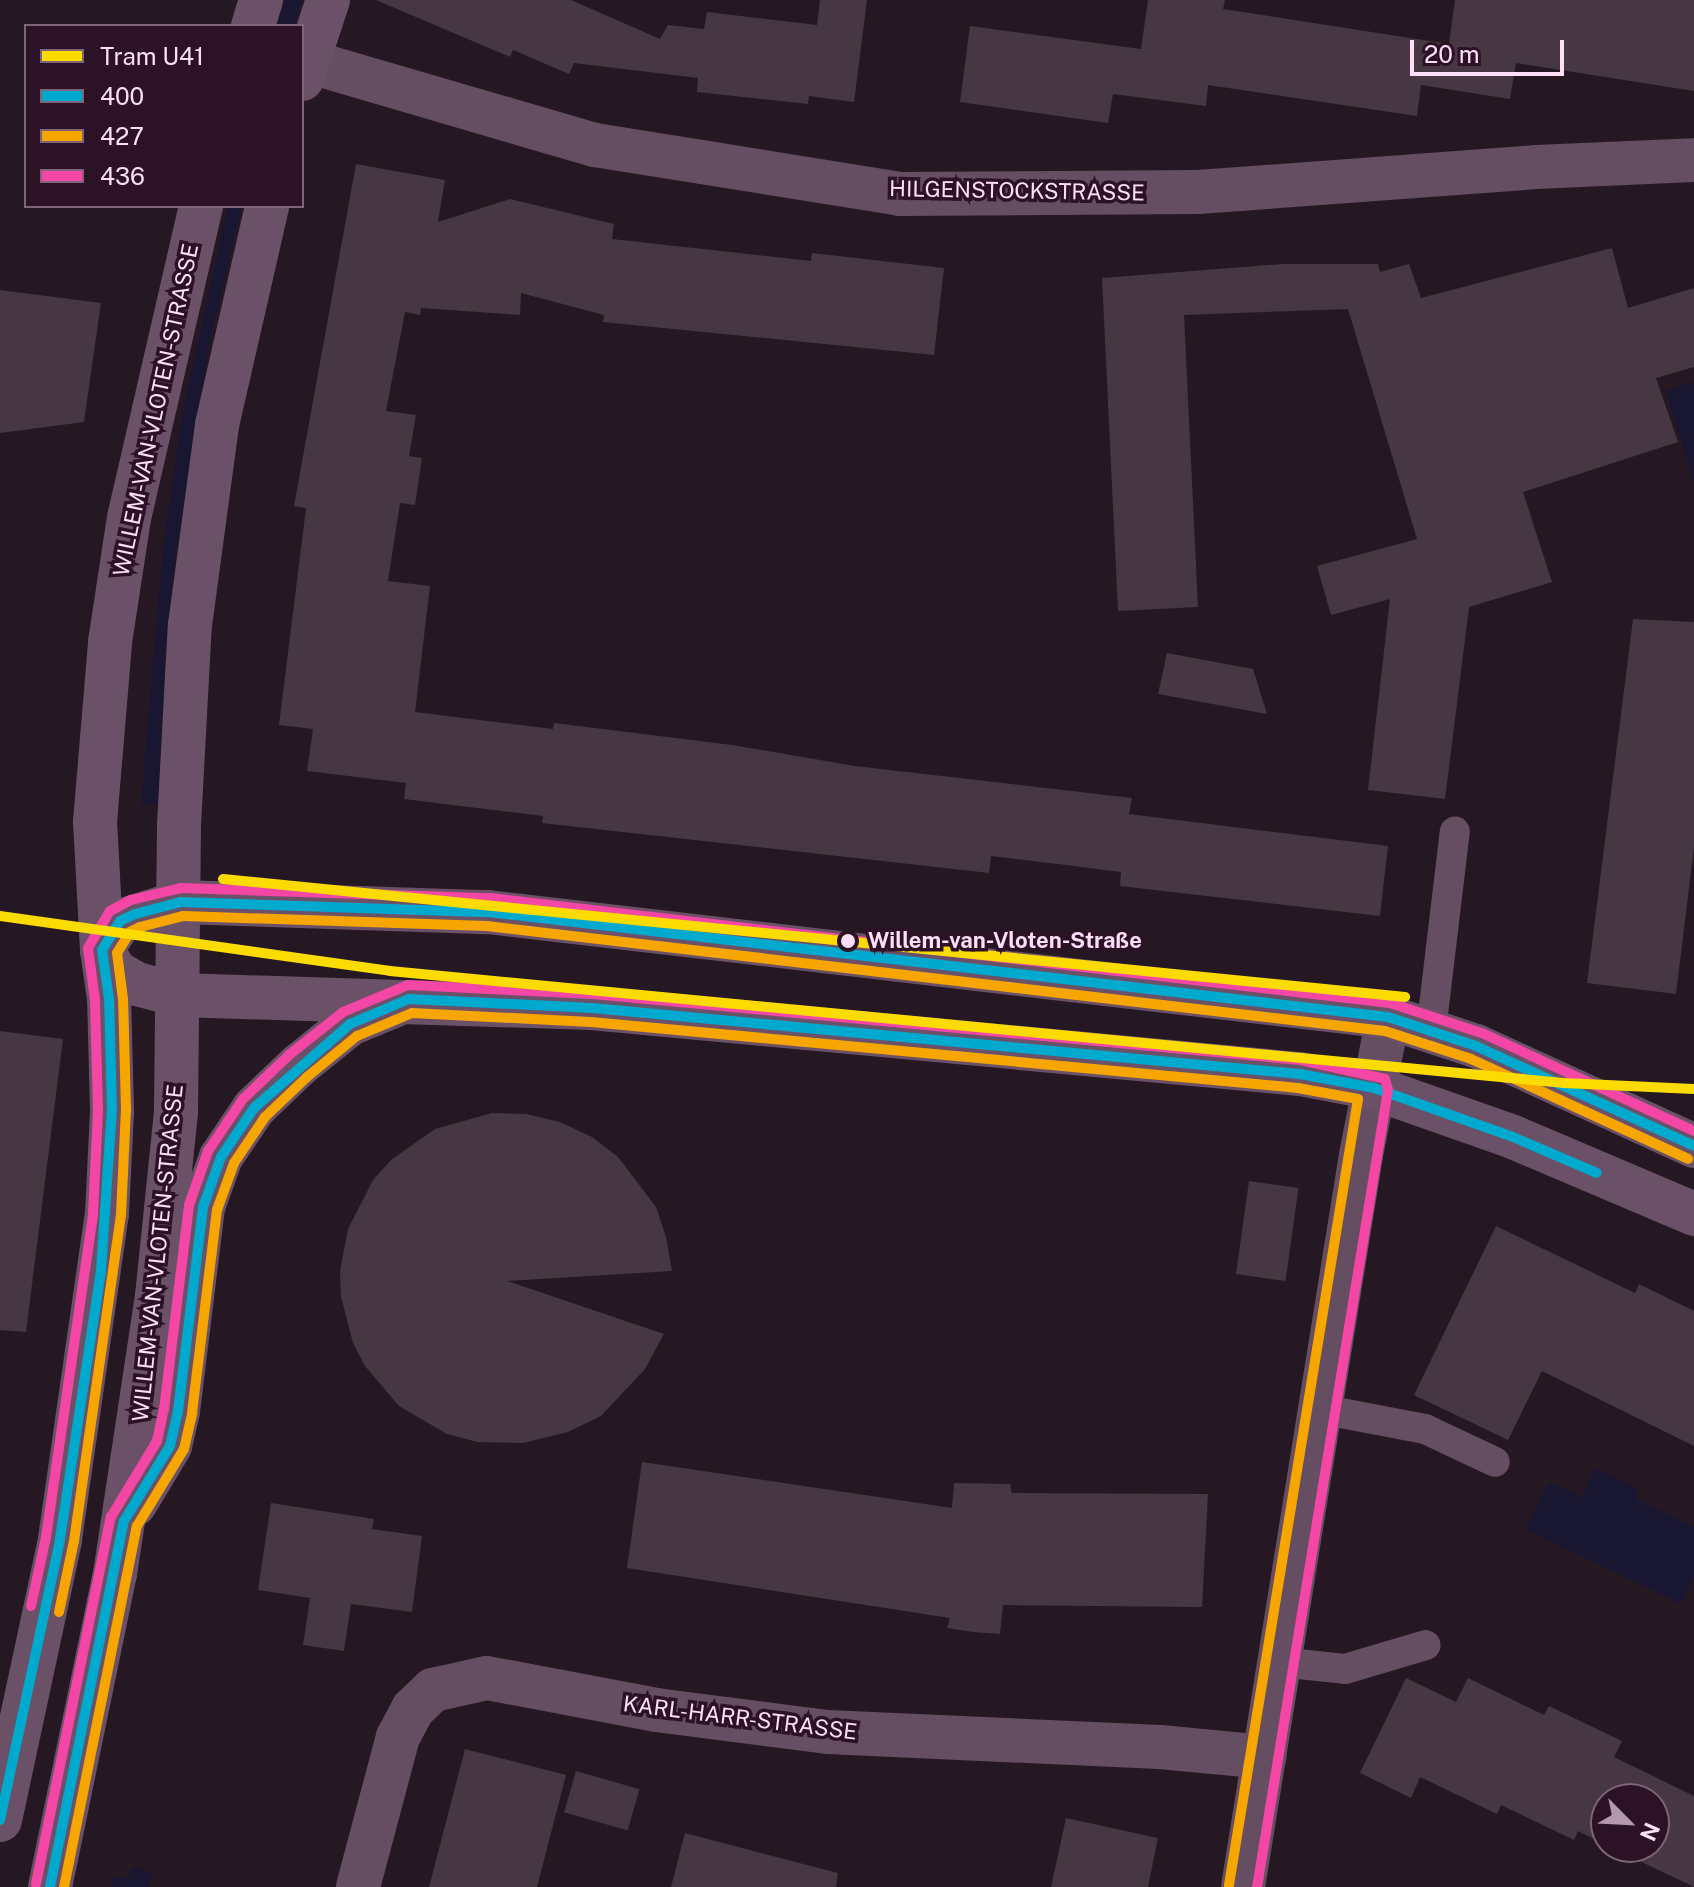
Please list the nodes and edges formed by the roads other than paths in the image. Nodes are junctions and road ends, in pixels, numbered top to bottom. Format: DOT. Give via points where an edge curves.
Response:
graph roads {
  1 [pos="261,0"];
  2 [pos="328,0"];
  3 [pos="254,24"];
  4 [pos="305,70"];
  5 [pos="1694,160"];
  6 [pos="201,208"];
  7 [pos="267,208"];
  8 [pos="1455,831"];
  9 [pos="181,902"];
  10 [pos="102,950"];
  11 [pos="179,995"];
  12 [pos="409,999"];
  13 [pos="1388,1017"];
  14 [pos="1431,1031"];
  15 [pos="1374,1088"];
  16 [pos="1694,1146"];
  17 [pos="1694,1214"];
  18 [pos="1320,1409"];
  19 [pos="1495,1462"];
  20 [pos="124,1521"];
  21 [pos="1426,1645"];
  22 [pos="1280,1662"];
  23 [pos="1265,1757"];
  24 [pos="0,1820"];
  25 [pos="50,1887"];
  26 [pos="358,1887"];
  27 [pos="1243,1887"];
  1 -- 3 [label="main road"];
  2 -- 4 [label="main road"];
  4 -- 5 [label="street, HILGENSTOCKSTRASSE" via="595,145 900,194 1198,192"];
  6 -- 10 [label="main road, WILLEM-VAN-VLOTEN-STRASSE" via="129,518 110,642 95,822"];
  7 -- 9 [label="main road, WILLEM-VAN-VLOTEN-STRASSE" via="220,409 202,522 184,720"];
  8 -- 14 [label="lane"];
  9 -- 10 [label="main road" via="120,921"];
  9 -- 11 [label="main road, WILLEM-VAN-VLOTEN-STRASSE"];
  9 -- 13 [label="main road" via="488,912"];
  10 -- 11 [label="main road" via="116,972 137,984"];
  10 -- 24 [label="main road, WILLEM-VAN-VLOTEN-STRASSE" via="112,1110 101,1270 60,1539"];
  11 -- 12 [label="main road"];
  11 -- 20 [label="main road, WILLEM-VAN-VLOTEN-STRASSE" via="170,1185"];
  12 -- 15 [label="main road" via="592,1008 1300,1074"];
  12 -- 20 [label="main road" via="350,1024 298,1066 254,1108 221,1157 203,1207 170,1446"];
  13 -- 14 [label="main road"];
  13 -- 15 [label="street"];
  14 -- 16 [label="main road" via="1476,1046"];
  15 -- 17 [label="main road" via="1513,1137"];
  15 -- 18 [label="street"];
  18 -- 19 [label="lane" via="1425,1429"];
  18 -- 22 [label="street"];
  20 -- 25 [label="main road, WILLEM-VAN-VLOTEN-STRASSE"];
  21 -- 22 [label="lane" via="1345,1669"];
  22 -- 23 [label="street"];
  23 -- 26 [label="street, KARL-HARR-STRASSE" via="828,1732 656,1710 487,1678 433,1690 413,1709 398,1737"];
  23 -- 27 [label="street"];
}
